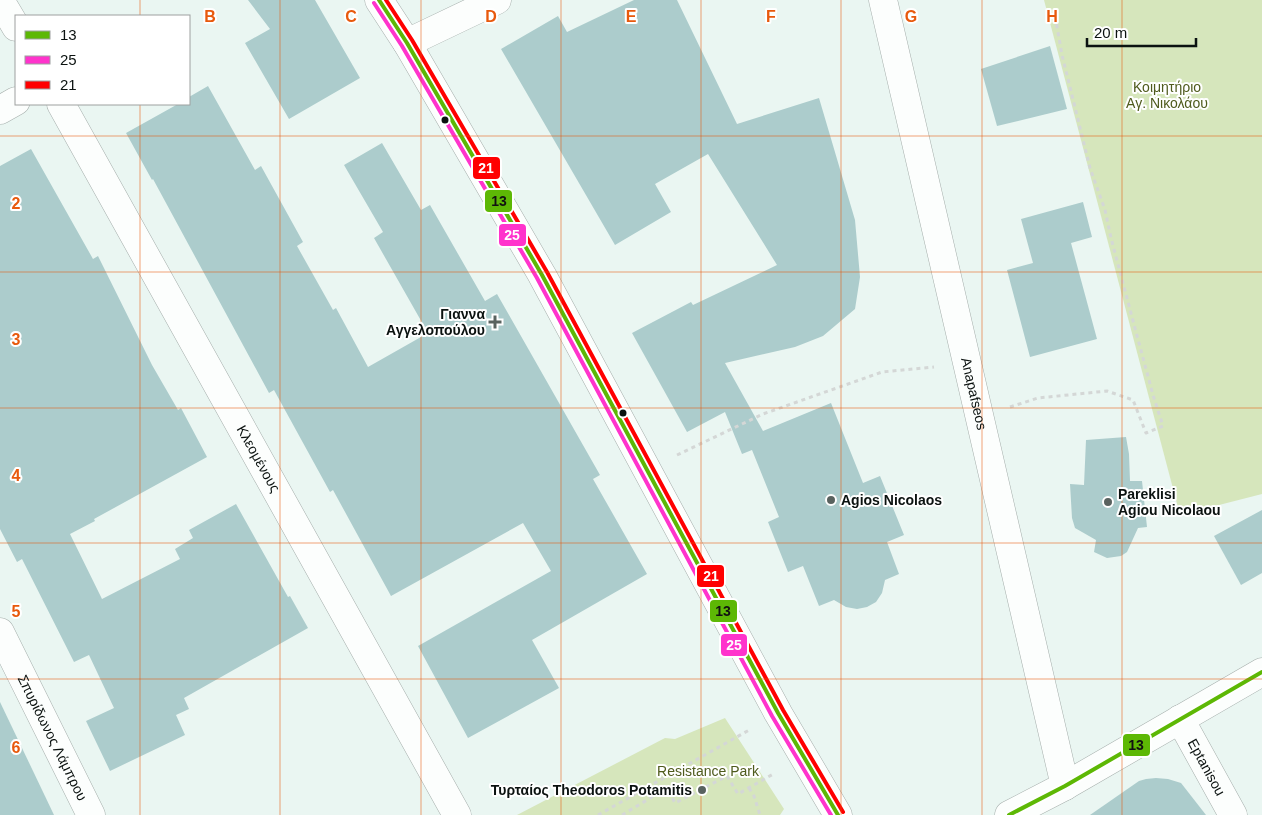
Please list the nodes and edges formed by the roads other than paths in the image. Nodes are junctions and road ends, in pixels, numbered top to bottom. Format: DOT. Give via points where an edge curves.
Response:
graph roads {
  1 [pos="0,0"];
  2 [pos="379,0"];
  3 [pos="497,0"];
  4 [pos="883,0"];
  5 [pos="15,25"];
  6 [pos="407,43"];
  7 [pos="15,102"];
  8 [pos="61,105"];
  9 [pos="0,110"];
  10 [pos="0,632"];
  11 [pos="1262,672"];
  12 [pos="1180,718"];
  13 [pos="1065,786"];
  14 [pos="91,815"];
  15 [pos="456,815"];
  16 [pos="838,815"];
  17 [pos="1009,815"];
  18 [pos="1233,815"];
  1 -- 5 [label="street"];
  2 -- 6 [label="street"];
  3 -- 6 [label="street"];
  4 -- 13 [label="street, Anapafseos"];
  6 -- 16 [label="street" via="542,275 778,714"];
  7 -- 9 [label="street"];
  8 -- 15 [label="street, Κλεομένους"];
  10 -- 14 [label="street, Σπυρίδωνος Λάμπρου"];
  11 -- 12 [label="street"];
  12 -- 13 [label="street"];
  12 -- 18 [label="street, Eptanisou"];
  13 -- 17 [label="street"];
}
